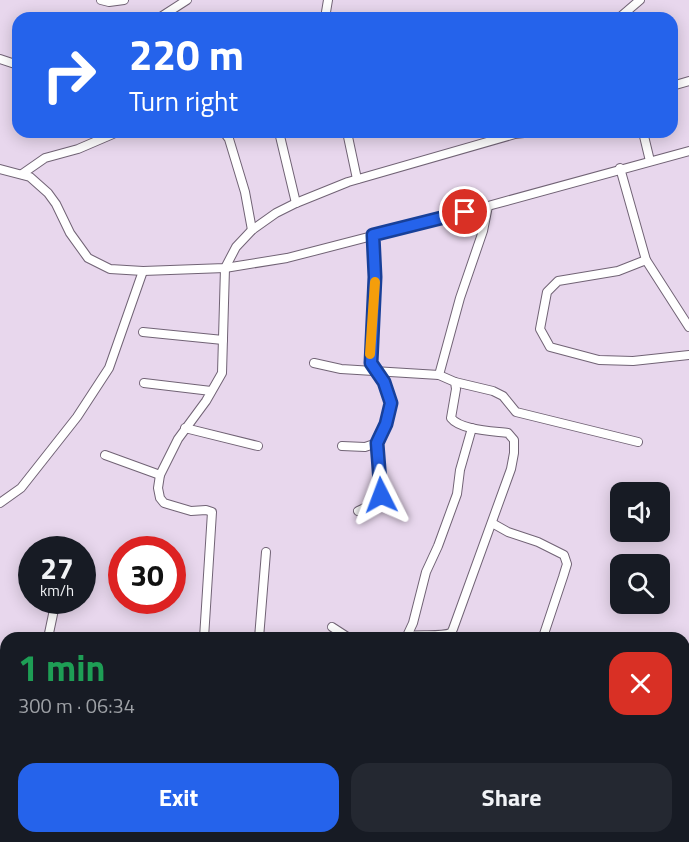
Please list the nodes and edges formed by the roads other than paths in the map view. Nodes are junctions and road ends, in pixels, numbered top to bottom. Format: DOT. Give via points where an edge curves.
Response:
graph roads {
  1 [pos="101,0"];
  2 [pos="124,0"];
  3 [pos="187,0"];
  4 [pos="640,0"];
  5 [pos="168,12"];
  6 [pos="626,12"];
  7 [pos="104,138"];
  8 [pos="228,138"];
  9 [pos="280,138"];
  10 [pos="348,138"];
  11 [pos="501,138"];
  12 [pos="644,138"];
  13 [pos="689,151"];
  14 [pos="650,160"];
  15 [pos="620,168"];
  16 [pos="0,169"];
  17 [pos="22,174"];
  18 [pos="357,179"];
  19 [pos="296,203"];
  20 [pos="488,206"];
  21 [pos="252,230"];
  22 [pos="373,235"];
  23 [pos="646,260"];
  24 [pos="225,268"];
  25 [pos="143,272"];
  26 [pos="689,327"];
  27 [pos="142,332"];
  28 [pos="224,340"];
  29 [pos="689,355"];
  30 [pos="314,363"];
  31 [pos="376,372"];
  32 [pos="438,375"];
  33 [pos="455,382"];
  34 [pos="144,383"];
  35 [pos="211,391"];
  36 [pos="185,428"];
  37 [pos="472,428"];
  38 [pos="638,442"];
  39 [pos="377,443"];
  40 [pos="258,446"];
  41 [pos="342,446"];
  42 [pos="105,455"];
  43 [pos="160,475"];
  44 [pos="0,503"];
  45 [pos="358,512"];
  46 [pos="492,523"];
  47 [pos="266,552"];
  48 [pos="53,614"];
  49 [pos="332,627"];
  50 [pos="49,632"];
  51 [pos="204,632"];
  52 [pos="259,632"];
  53 [pos="340,632"];
  54 [pos="409,632"];
  55 [pos="451,632"];
  56 [pos="545,632"];
  1 -- 2 [label="street"];
  3 -- 5 [label="street"];
  4 -- 6 [label="street"];
  7 -- 17 [label="street" via="45,158"];
  8 -- 21 [label="street"];
  9 -- 19 [label="street"];
  10 -- 18 [label="street"];
  11 -- 18 [label="street"];
  12 -- 14 [label="street"];
  13 -- 14 [label="street"];
  14 -- 15 [label="street"];
  15 -- 20 [label="street"];
  15 -- 23 [label="street"];
  16 -- 17 [label="street"];
  17 -- 25 [label="street" via="48,193 88,258 110,269"];
  18 -- 19 [label="street"];
  19 -- 21 [label="street"];
  20 -- 22 [label="street"];
  20 -- 32 [label="street"];
  21 -- 24 [label="street"];
  22 -- 24 [label="street" via="287,258"];
  22 -- 31 [label="street" via="375,277 370,354"];
  23 -- 26 [label="street"];
  23 -- 29 [label="street" via="618,271 558,281 547,292 540,329 550,347 599,360"];
  24 -- 25 [label="street"];
  24 -- 28 [label="street"];
  25 -- 44 [label="street" via="109,368 77,417 21,488"];
  27 -- 28 [label="street"];
  28 -- 35 [label="street" via="222,373"];
  30 -- 31 [label="street"];
  31 -- 32 [label="street"];
  31 -- 39 [label="street" via="391,403"];
  32 -- 33 [label="street"];
  33 -- 37 [label="street" via="451,418"];
  33 -- 38 [label="street" via="493,391 503,396 516,412"];
  34 -- 35 [label="street"];
  35 -- 36 [label="street"];
  36 -- 40 [label="street"];
  36 -- 43 [label="street"];
  37 -- 46 [label="street" via="508,433 514,440 511,469"];
  37 -- 54 [label="street" via="457,494 426,572"];
  39 -- 41 [label="street"];
  39 -- 45 [label="street" via="381,495 378,502"];
  42 -- 43 [label="street"];
  43 -- 51 [label="street" via="158,493 164,503 212,512"];
  46 -- 55 [label="street"];
  46 -- 56 [label="street" via="564,555 564,577"];
  47 -- 52 [label="street"];
  48 -- 50 [label="street"];
  49 -- 53 [label="street"];
}
